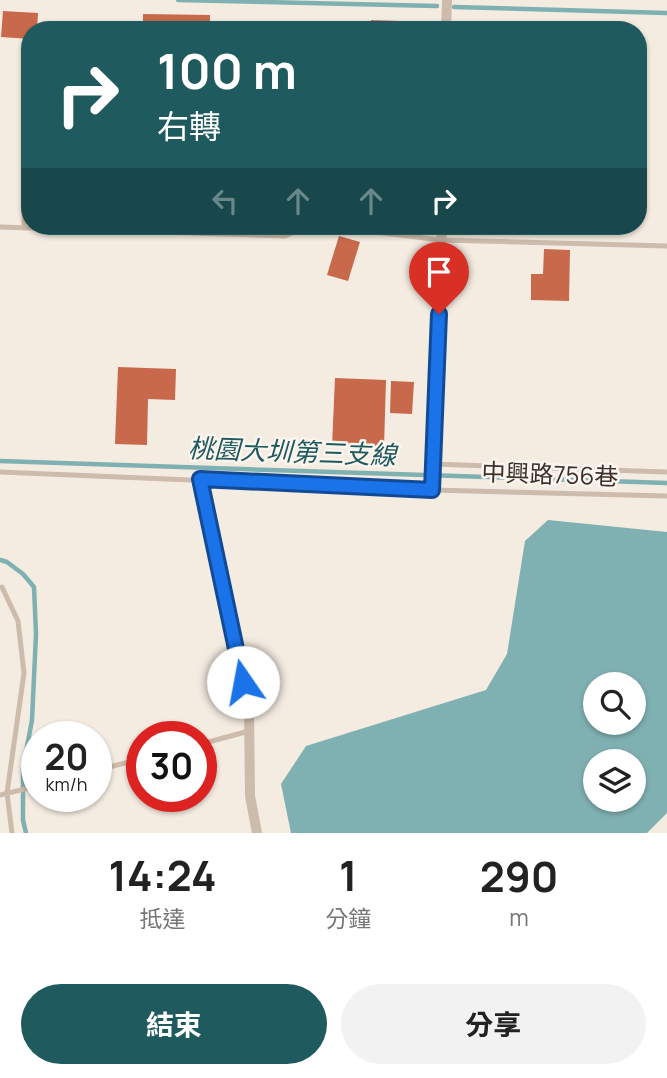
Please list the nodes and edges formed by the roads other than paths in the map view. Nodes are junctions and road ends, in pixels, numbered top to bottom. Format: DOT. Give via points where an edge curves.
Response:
graph roads {
  1 [pos="447,0"];
  2 [pos="446,21"];
  3 [pos="0,227"];
  4 [pos="21,228"];
  5 [pos="252,235"];
  6 [pos="287,235"];
  7 [pos="400,235"];
  8 [pos="441,235"];
  9 [pos="441,240"];
  10 [pos="667,246"];
  11 [pos="433,464"];
  12 [pos="0,472"];
  13 [pos="667,472"];
  14 [pos="200,479"];
  15 [pos="432,490"];
  16 [pos="667,496"];
  17 [pos="2,587"];
  18 [pos="249,731"];
  19 [pos="217,740"];
  20 [pos="4,794"];
  21 [pos="12,833"];
  22 [pos="257,833"];
  1 -- 2 [label="street"];
  3 -- 4 [label="lane"];
  5 -- 6 [label="lane"];
  7 -- 9 [label="lane"];
  8 -- 9 [label="street"];
  9 -- 10 [label="lane"];
  9 -- 11 [label="street"];
  11 -- 13 [label="lane"];
  11 -- 15 [label="street"];
  12 -- 14 [label="lane, 中興路756巷"];
  14 -- 15 [label="lane, 中興路756巷"];
  14 -- 18 [label="street" via="249,708"];
  15 -- 16 [label="lane, 中興路756巷"];
  17 -- 20 [label="lane" via="18,621 24,673"];
  18 -- 19 [label="lane"];
  18 -- 22 [label="street" via="250,796"];
  20 -- 21 [label="lane"];
}
